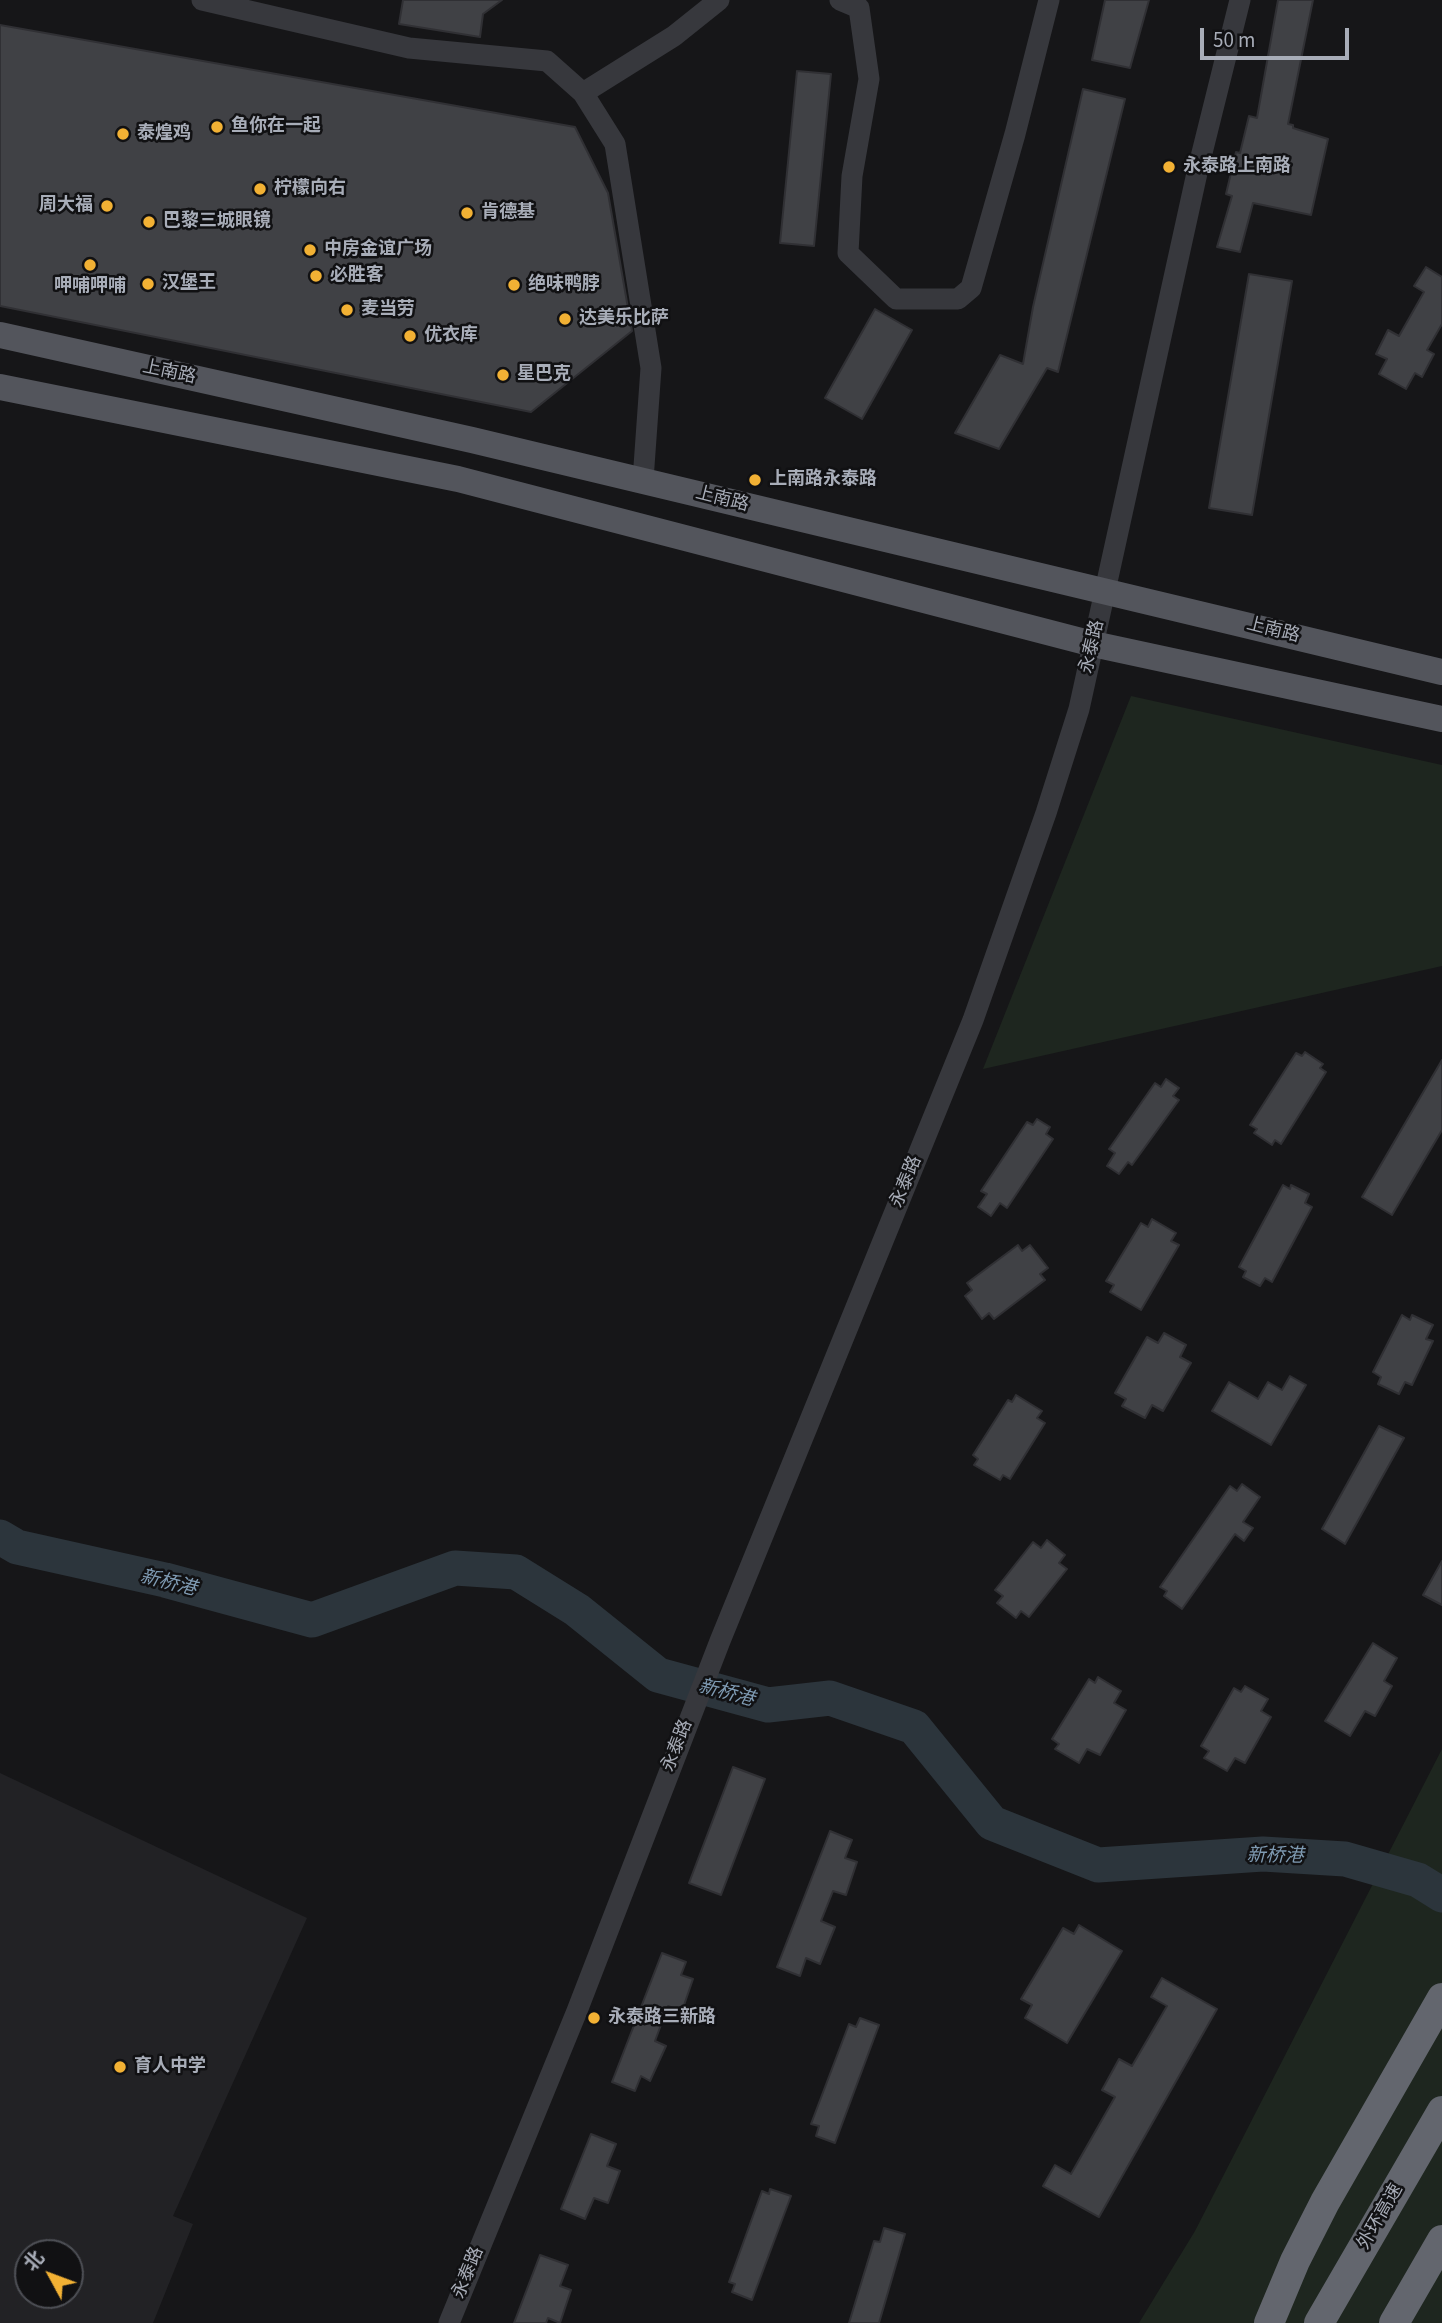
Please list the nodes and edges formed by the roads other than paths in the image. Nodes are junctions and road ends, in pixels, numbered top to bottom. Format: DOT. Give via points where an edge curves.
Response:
graph roads {
  1 [pos="202,0"];
  2 [pos="719,0"];
  3 [pos="840,0"];
  4 [pos="1049,0"];
  5 [pos="1240,0"];
  6 [pos="583,93"];
  7 [pos="0,335"];
  8 [pos="0,387"];
  9 [pos="643,480"];
  10 [pos="1106,590"];
  11 [pos="1093,644"];
  12 [pos="1442,672"];
  13 [pos="1442,719"];
  14 [pos="1442,1998"];
  15 [pos="1442,2111"];
  16 [pos="1442,2240"];
  17 [pos="449,2323"];
  18 [pos="1269,2323"];
  19 [pos="1319,2323"];
  20 [pos="1394,2323"];
  1 -- 6 [label="street" via="409,47 547,61"];
  2 -- 6 [label="street" via="674,36"];
  3 -- 4 [label="street" via="859,8 869,79 852,176 848,253 896,299 958,299 971,288"];
  5 -- 10 [label="street, 永泰路" via="1197,173"];
  6 -- 9 [label="street" via="614,144 651,368"];
  7 -- 9 [label="main road, 上南路"];
  8 -- 11 [label="main road" via="458,479"];
  9 -- 10 [label="main road, 上南路"];
  10 -- 11 [label="street, 永泰路"];
  10 -- 12 [label="main road, 上南路"];
  11 -- 13 [label="main road"];
  11 -- 17 [label="street, 永泰路" via="1079,709 1046,813 973,1020"];
  14 -- 18 [label="highway" via="1325,2202"];
  15 -- 19 [label="highway, 外环高速"];
  16 -- 20 [label="highway"];
}
